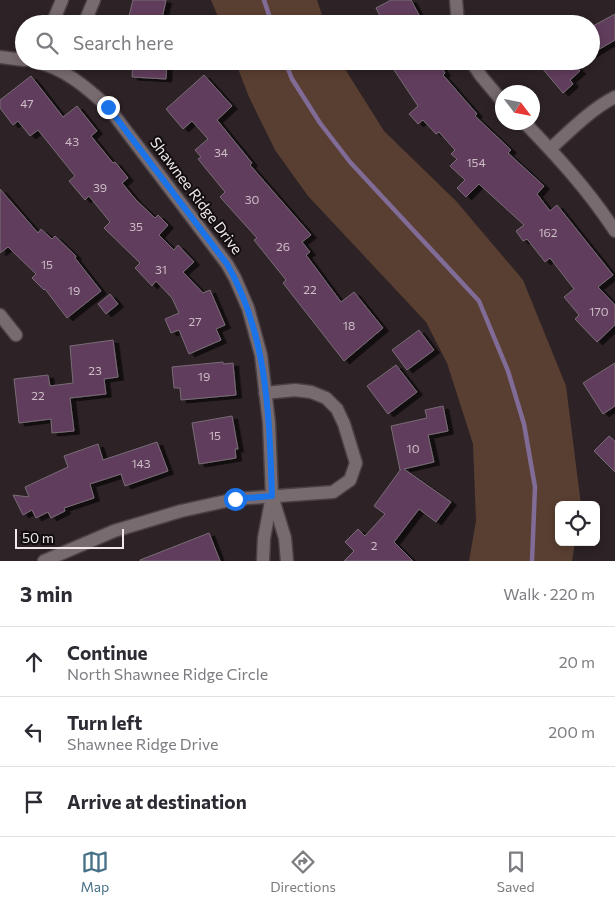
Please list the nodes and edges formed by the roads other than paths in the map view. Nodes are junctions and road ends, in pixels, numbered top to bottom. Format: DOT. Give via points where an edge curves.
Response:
graph roads {
  1 [pos="62,0"];
  2 [pos="94,0"];
  3 [pos="456,0"];
  4 [pos="56,15"];
  5 [pos="88,15"];
  6 [pos="457,15"];
  7 [pos="0,57"];
  8 [pos="15,59"];
  9 [pos="66,70"];
  10 [pos="476,70"];
  11 [pos="495,93"];
  12 [pos="615,96"];
  13 [pos="532,130"];
  14 [pos="550,149"];
  15 [pos="615,231"];
  16 [pos="0,315"];
  17 [pos="16,336"];
  18 [pos="265,392"];
  19 [pos="272,496"];
  20 [pos="44,561"];
  21 [pos="263,561"];
  22 [pos="287,561"];
  1 -- 4 [label="street"];
  2 -- 5 [label="street"];
  3 -- 6 [label="street"];
  7 -- 8 [label="street"];
  9 -- 18 [label="street, Shawnee Ridge Drive" via="108,107 236,278 253,323"];
  10 -- 11 [label="street"];
  12 -- 14 [label="street" via="585,117"];
  13 -- 14 [label="street"];
  14 -- 15 [label="street"];
  16 -- 17 [label="street"];
  18 -- 19 [label="street, Shawnee Ridge Drive"];
  18 -- 19 [label="street" via="295,390 326,398 337,409 344,424 356,463 350,480 333,492"];
  19 -- 20 [label="street" via="235,499 181,510 114,531"];
  19 -- 21 [label="street, Shawnee Ridge Drive"];
  19 -- 22 [label="street, Shawnee Ridge Drive" via="285,538"];
}
